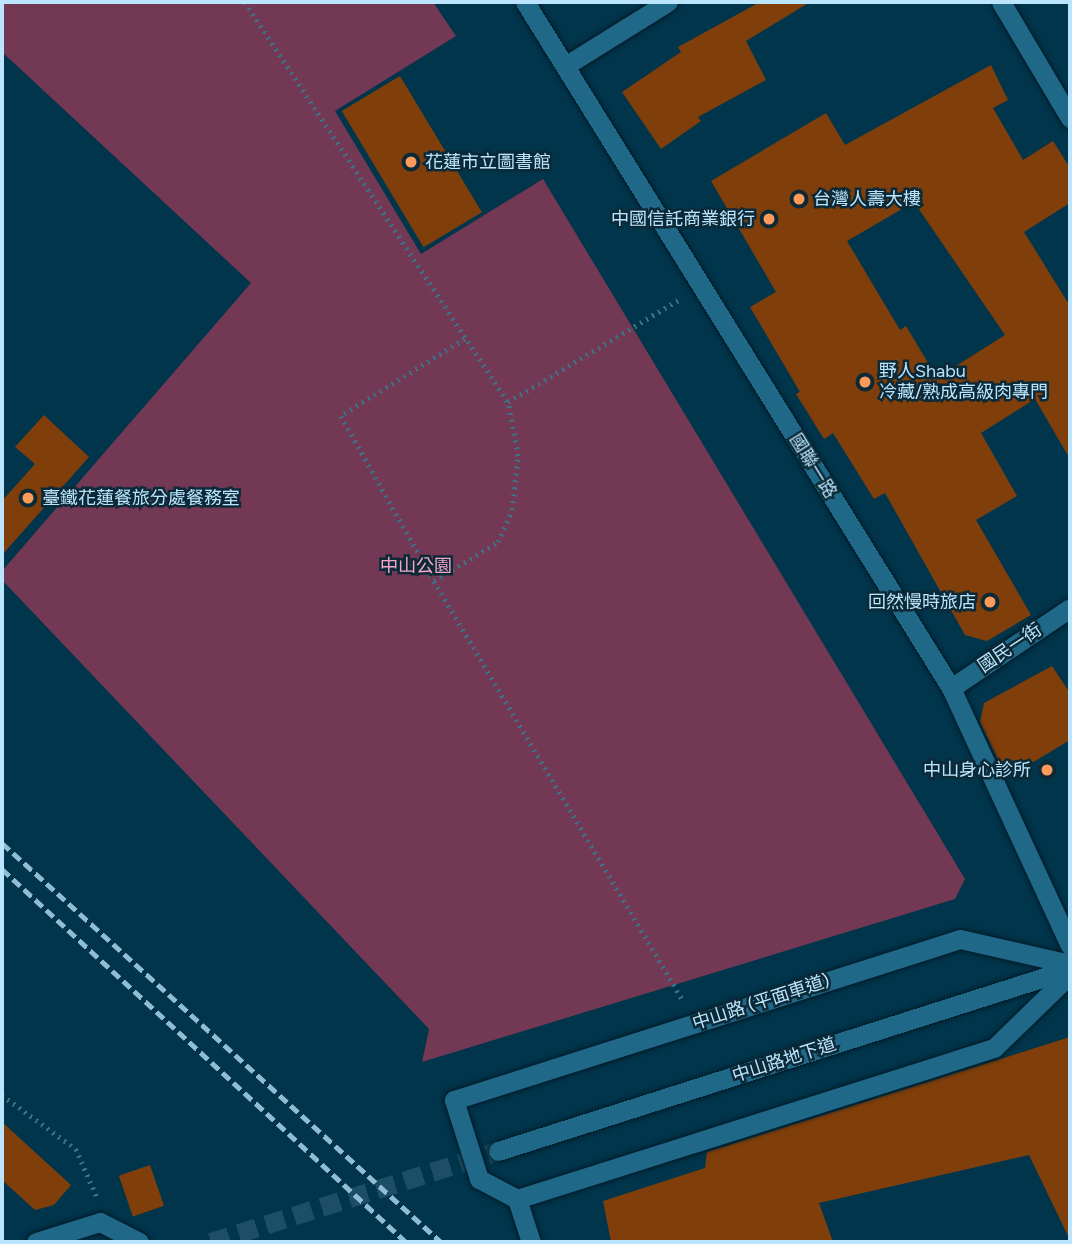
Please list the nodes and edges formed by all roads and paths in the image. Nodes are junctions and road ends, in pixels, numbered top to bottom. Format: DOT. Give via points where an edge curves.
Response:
graph roads {
  1 [pos="245,2"];
  2 [pos="525,2"];
  3 [pos="668,2"];
  4 [pos="1001,2"];
  5 [pos="565,66"];
  6 [pos="1070,118"];
  7 [pos="701,286"];
  8 [pos="465,339"];
  9 [pos="508,402"];
  10 [pos="433,581"];
  11 [pos="1070,608"];
  12 [pos="951,688"];
  13 [pos="1070,946"];
  14 [pos="1070,966"];
  15 [pos="1070,974"];
  16 [pos="687,1008"];
  17 [pos="2,1094"];
  18 [pos="498,1151"];
  19 [pos="517,1199"];
  20 [pos="100,1222"];
  21 [pos="36,1242"];
  22 [pos="139,1242"];
  23 [pos="531,1242"];
  1 -- 8 [label="path"];
  2 -- 5 [label="street, 國聯一路"];
  3 -- 5 [label="street"];
  4 -- 6 [label="street"];
  5 -- 7 [label="street, 國聯一路"];
  7 -- 9 [label="path"];
  7 -- 12 [label="street, 國聯一路"];
  8 -- 9 [label="path"];
  8 -- 10 [label="path" via="341,416"];
  9 -- 10 [label="path" via="518,456 512,510 499,542"];
  10 -- 16 [label="path"];
  11 -- 12 [label="street, 國民一街"];
  12 -- 13 [label="street, 國聯一路"];
  14 -- 18 [label="street, 中山路地下道"];
  14 -- 19 [label="street, 中山路 (平面車道)" via="960,939 454,1100 479,1179"];
  15 -- 19 [label="street" via="994,1048"];
  17 -- 20 [label="path" via="76,1149 96,1192"];
  19 -- 23 [label="street"];
  20 -- 21 [label="street"];
  20 -- 22 [label="street"];
}
